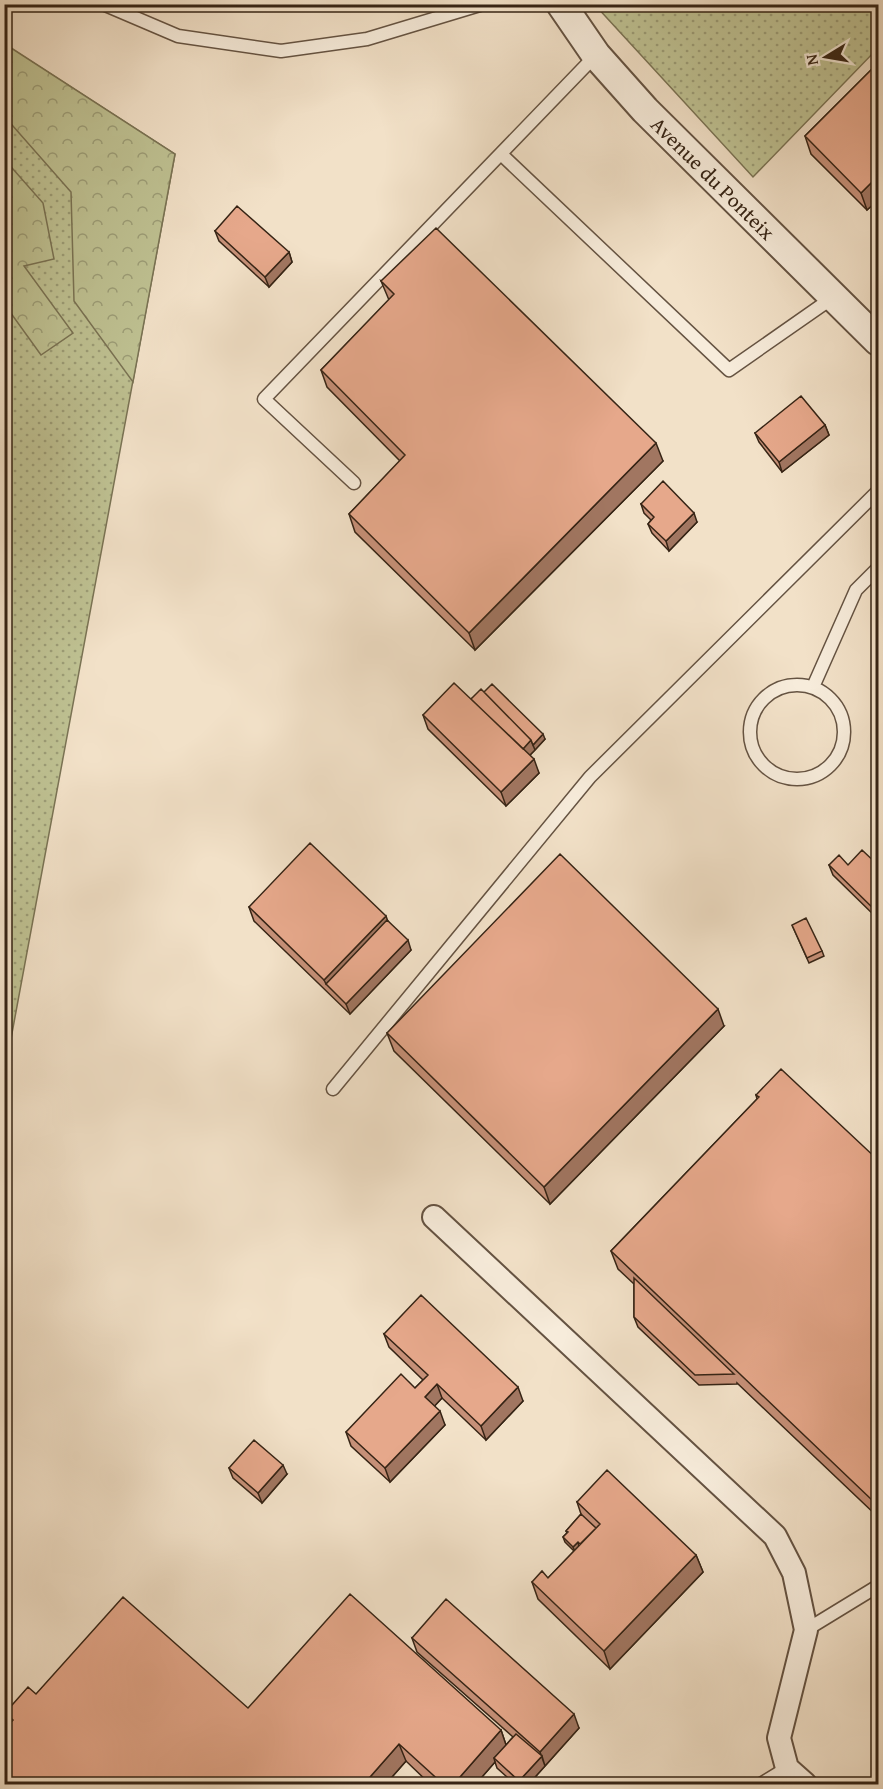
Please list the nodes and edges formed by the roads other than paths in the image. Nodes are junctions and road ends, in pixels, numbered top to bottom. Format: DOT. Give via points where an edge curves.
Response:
graph roads {
  1 [pos="103,4"];
  2 [pos="483,4"];
  3 [pos="561,4"];
  4 [pos="597,55"];
  5 [pos="502,155"];
  6 [pos="835,296"];
  7 [pos="879,341"];
  8 [pos="354,483"];
  9 [pos="879,491"];
  10 [pos="879,568"];
  11 [pos="813,687"];
  12 [pos="333,1089"];
  13 [pos="434,1217"];
  14 [pos="879,1586"];
  15 [pos="806,1630"];
  16 [pos="787,1768"];
  17 [pos="761,1785"];
  18 [pos="804,1785"];
  1 -- 2 [label="lane" via="178,36 280,51 367,39"];
  3 -- 4 [label="street, Avenue du Ponteix"];
  4 -- 5 [label="lane"];
  4 -- 6 [label="street, Avenue du Ponteix" via="645,110"];
  5 -- 6 [label="lane" via="729,370"];
  5 -- 8 [label="lane" via="264,399"];
  6 -- 7 [label="street, Avenue du Ponteix"];
  9 -- 12 [label="lane" via="590,777"];
  10 -- 11 [label="lane" via="856,590"];
  11 -- 11 [label="lane" via="783,687 770,693 752,718 749,733 759,761 785,778 816,776 830,767 842,746 843,722 837,707"];
  13 -- 15 [label="street" via="775,1536 794,1574"];
  14 -- 15 [label="lane"];
  15 -- 16 [label="street" via="779,1738"];
  16 -- 17 [label="lane"];
  16 -- 18 [label="street"];
}
